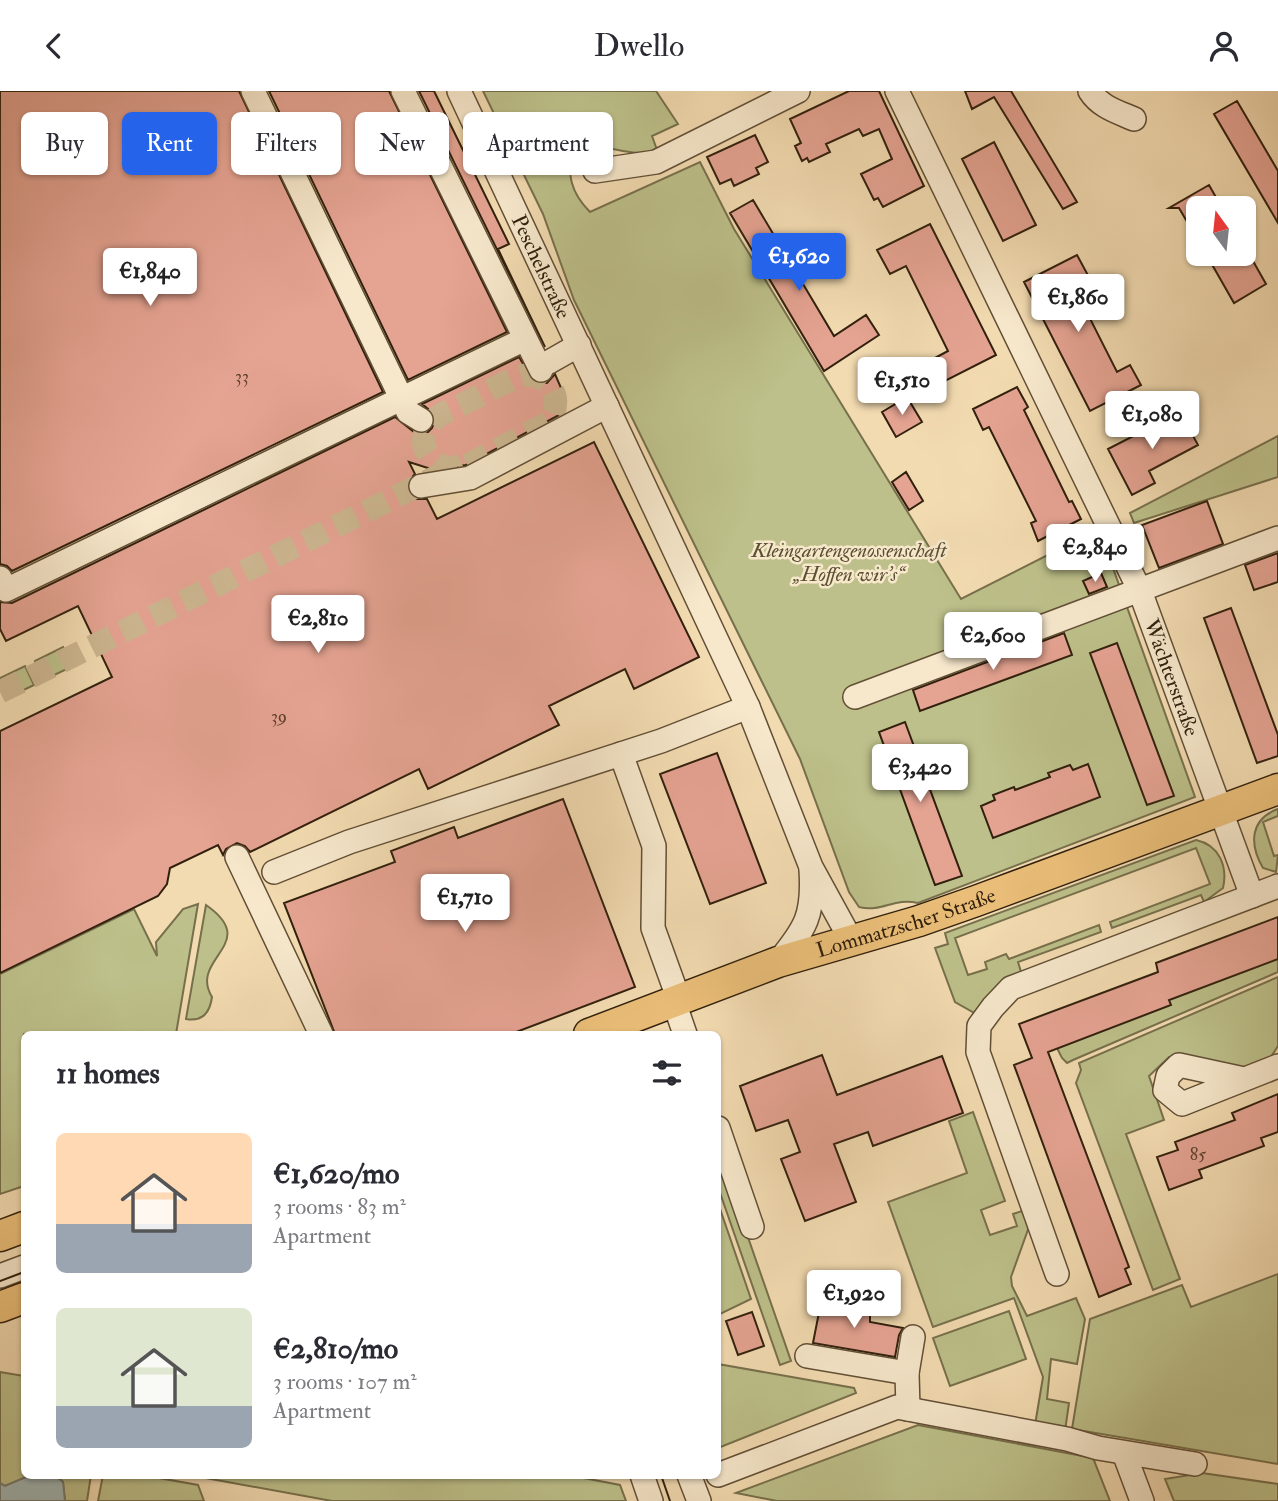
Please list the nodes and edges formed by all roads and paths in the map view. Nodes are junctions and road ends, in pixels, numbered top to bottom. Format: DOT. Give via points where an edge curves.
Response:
graph roads {
  1 [pos="253,91"];
  2 [pos="403,91"];
  3 [pos="459,91"];
  4 [pos="798,91"];
  5 [pos="897,91"];
  6 [pos="1090,91"];
  7 [pos="1134,119"];
  8 [pos="613,168"];
  9 [pos="525,339"];
  10 [pos="579,345"];
  11 [pos="401,397"];
  12 [pos="607,406"];
  13 [pos="421,420"];
  14 [pos="574,425"];
  15 [pos="625,443"];
  16 [pos="421,486"];
  17 [pos="1278,538"];
  18 [pos="0,578"];
  19 [pos="1140,591"];
  20 [pos="855,697"];
  21 [pos="748,707"];
  22 [pos="621,754"];
  23 [pos="1278,789"];
  24 [pos="1222,810"];
  25 [pos="240,863"];
  26 [pos="811,867"];
  27 [pos="274,872"];
  28 [pos="1278,886"];
  29 [pos="1252,896"];
  30 [pos="851,940"];
  31 [pos="778,962"];
  32 [pos="676,1001"];
  33 [pos="320,1031"];
  34 [pos="597,1031"];
  35 [pos="684,1031"];
  36 [pos="1278,1066"];
  37 [pos="1244,1079"];
  38 [pos="721,1137"];
  39 [pos="752,1227"];
  40 [pos="21,1228"];
  41 [pos="0,1236"];
  42 [pos="21,1268"];
  43 [pos="1056,1275"];
  44 [pos="0,1276"];
  45 [pos="21,1287"];
  46 [pos="0,1299"];
  47 [pos="21,1299"];
  48 [pos="0,1307"];
  49 [pos="913,1338"];
  50 [pos="807,1356"];
  51 [pos="907,1373"];
  52 [pos="903,1408"];
  53 [pos="1124,1453"];
  54 [pos="1195,1464"];
  55 [pos="721,1474"];
  56 [pos="643,1479"];
  57 [pos="709,1479"];
  58 [pos="693,1487"];
  59 [pos="651,1501"];
  60 [pos="1142,1501"];
  1 -- 11 [label="street"];
  2 -- 9 [label="street"];
  3 -- 10 [label="street, Peschelstraße"];
  4 -- 8 [label="street" via="656,162"];
  5 -- 19 [label="street, Wächterstraße"];
  6 -- 7 [label="street" via="1095,99"];
  9 -- 10 [label="street" via="545,366"];
  9 -- 11 [label="street"];
  10 -- 12 [label="street, Peschelstraße"];
  11 -- 13 [label="street" via="408,412"];
  11 -- 18 [label="street" via="6,590"];
  12 -- 14 [label="street"];
  12 -- 15 [label="street, Peschelstraße"];
  14 -- 15 [label="street" via="596,427"];
  14 -- 16 [label="street" via="470,478"];
  15 -- 21 [label="street, Peschelstraße"];
  17 -- 19 [label="street"];
  19 -- 20 [label="street"];
  19 -- 24 [label="street, Wächterstraße"];
  21 -- 22 [label="street"];
  21 -- 26 [label="street, Peschelstraße"];
  22 -- 27 [label="street" via="349,842"];
  22 -- 32 [label="street" via="654,846 653,928"];
  23 -- 24 [label="main road, Lommatzscher Straße"];
  24 -- 29 [label="street"];
  24 -- 30 [label="main road, Lommatzscher Straße" via="919,921"];
  25 -- 33 [label="street"];
  26 -- 30 [label="street, Peschelstraße"];
  26 -- 31 [label="street" via="810,911"];
  28 -- 29 [label="street"];
  29 -- 43 [label="street" via="1012,988 979,1027 978,1052"];
  30 -- 31 [label="main road, Lommatzscher Straße"];
  31 -- 32 [label="main road, Lommatzscher Straße"];
  32 -- 34 [label="main road, Lommatzscher Straße"];
  32 -- 35 [label="street"];
  36 -- 37 [label="street"];
  38 -- 39 [label="street"];
  40 -- 41 [label="main road"];
  42 -- 44 [label="street"];
  45 -- 46 [label="street"];
  47 -- 48 [label="main road"];
  49 -- 51 [label="street"];
  50 -- 51 [label="street"];
  51 -- 52 [label="street"];
  52 -- 53 [label="street"];
  52 -- 55 [label="street"];
  53 -- 54 [label="street"];
  53 -- 60 [label="street"];
  56 -- 59 [label="street"];
  57 -- 58 [label="street"];
}
